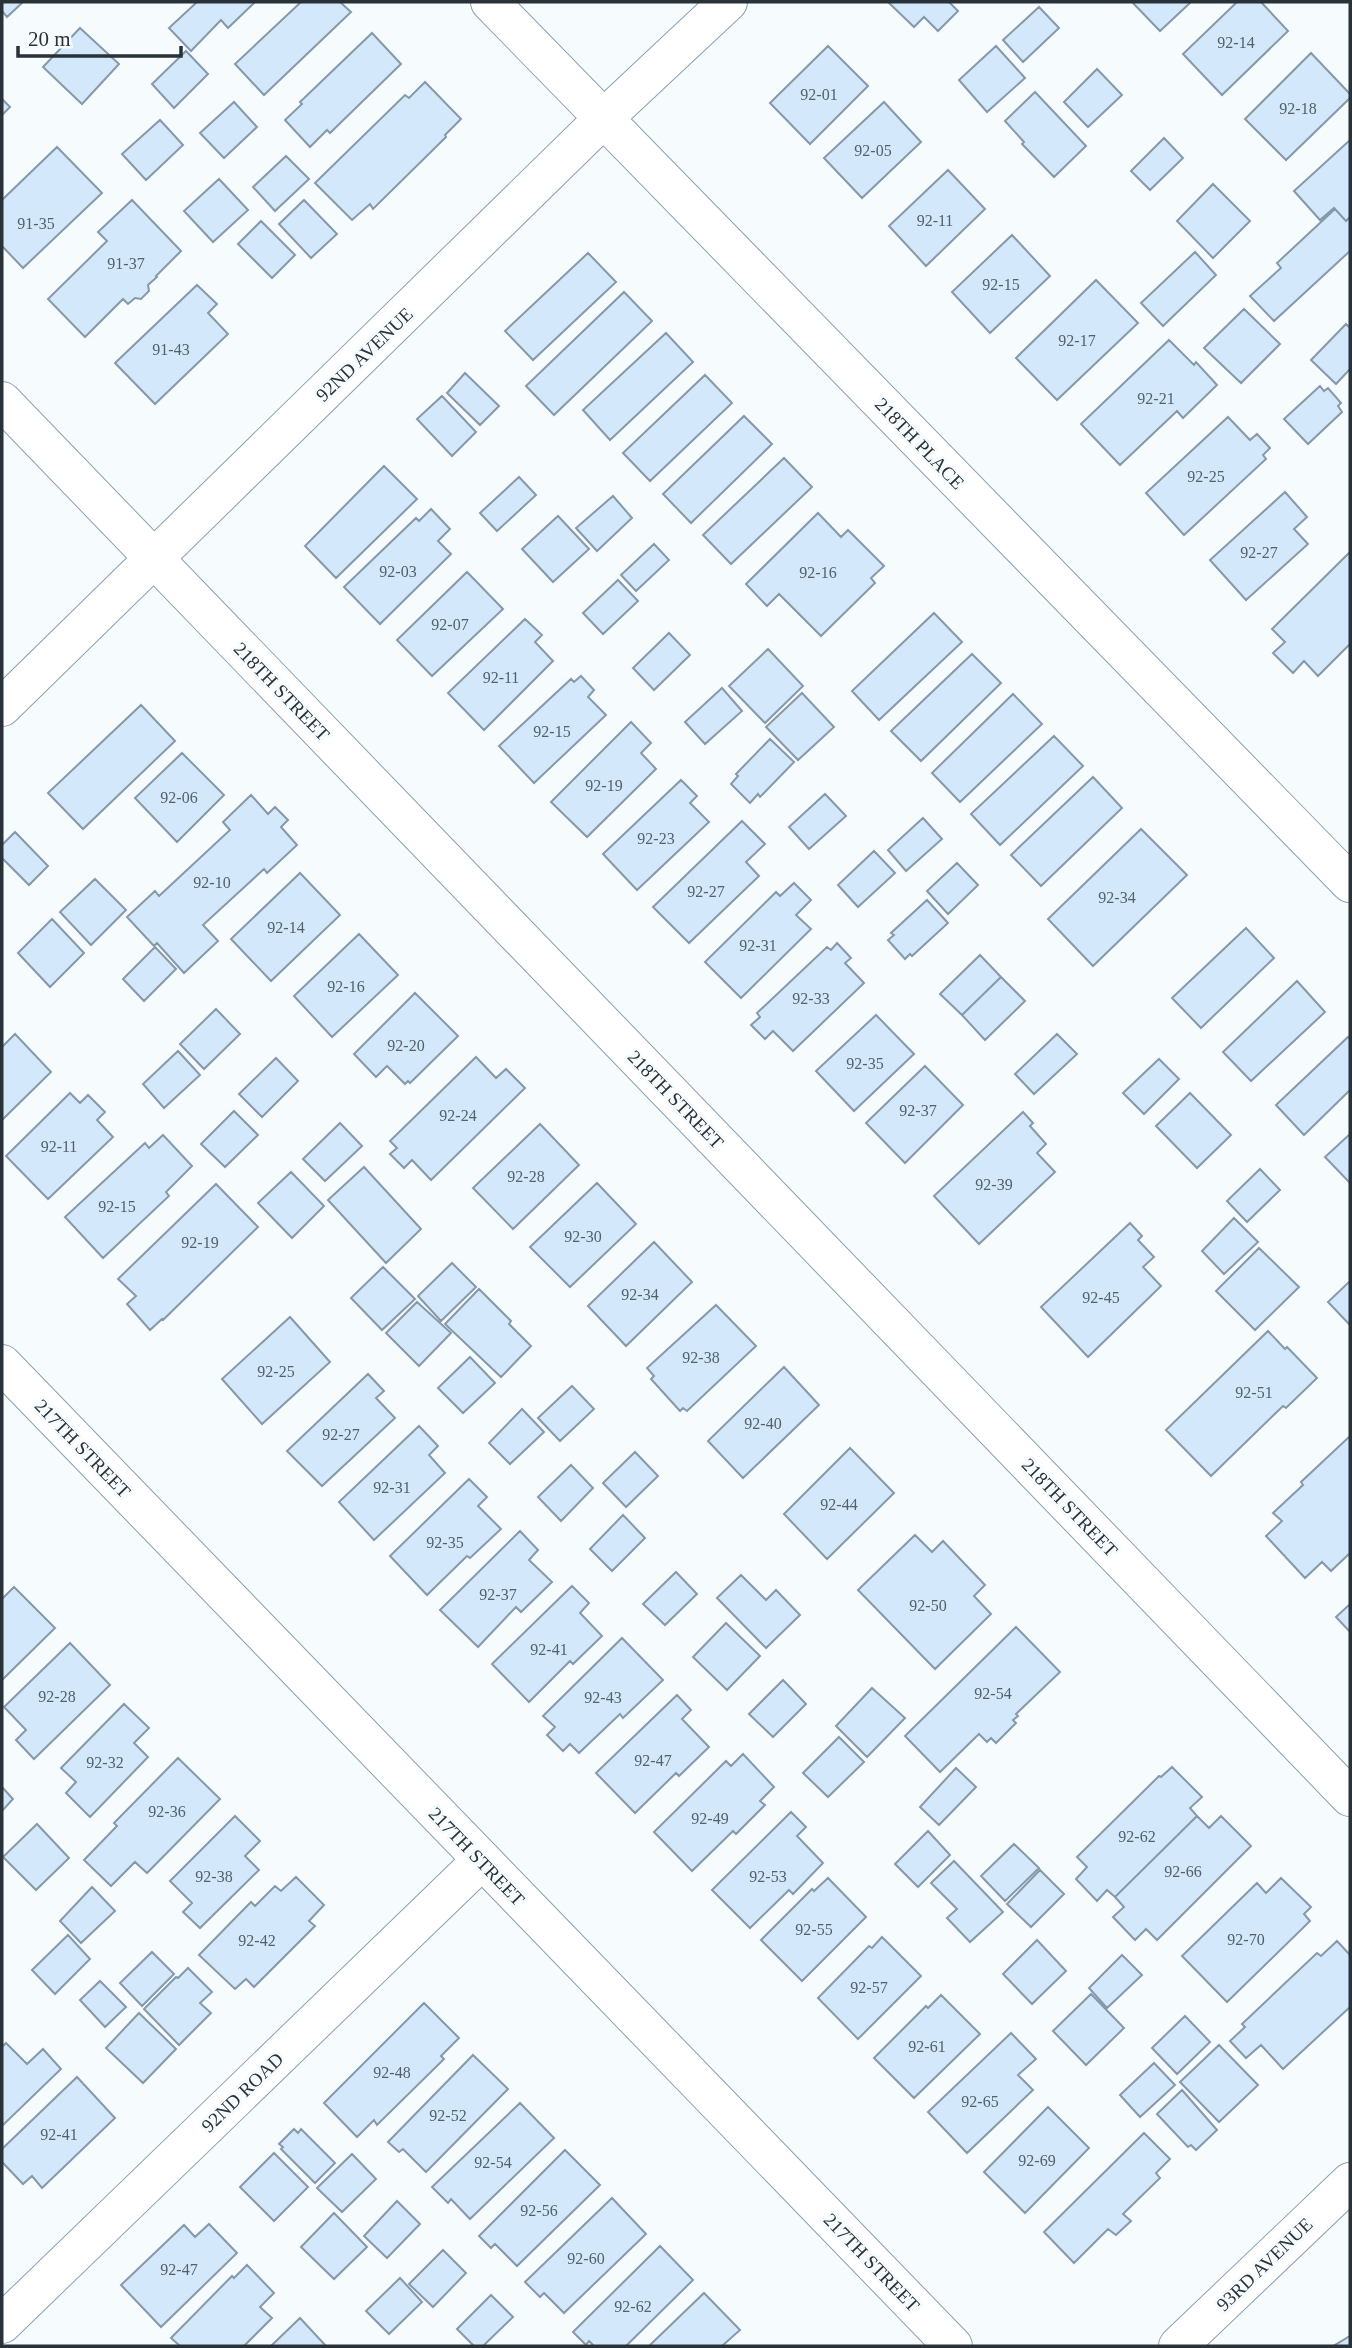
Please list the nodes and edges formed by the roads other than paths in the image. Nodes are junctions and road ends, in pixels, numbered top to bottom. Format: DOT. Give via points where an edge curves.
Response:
graph roads {
  1 [pos="490,2"];
  2 [pos="727,2"];
  3 [pos="603,119"];
  4 [pos="2,401"];
  5 [pos="154,560"];
  6 [pos="2,707"];
  7 [pos="1350,883"];
  8 [pos="2,1364"];
  9 [pos="1350,1797"];
  10 [pos="482,1860"];
  11 [pos="1350,2182"];
  12 [pos="2,2325"];
  13 [pos="22,2346"];
  14 [pos="954,2346"];
  15 [pos="1178,2346"];
  1 -- 3 [label="street, 218TH PLACE"];
  2 -- 3 [label="street, 92ND AVENUE"];
  3 -- 5 [label="street, 92ND AVENUE"];
  3 -- 7 [label="street, 218TH PLACE"];
  4 -- 5 [label="street, 218TH STREET"];
  5 -- 6 [label="street, 92ND AVENUE"];
  5 -- 9 [label="street, 218TH STREET"];
  8 -- 10 [label="street, 217TH STREET"];
  10 -- 12 [label="street, 92ND ROAD"];
  10 -- 14 [label="street, 217TH STREET"];
  11 -- 15 [label="street, 93RD AVENUE"];
  12 -- 13 [label="street"];
}
